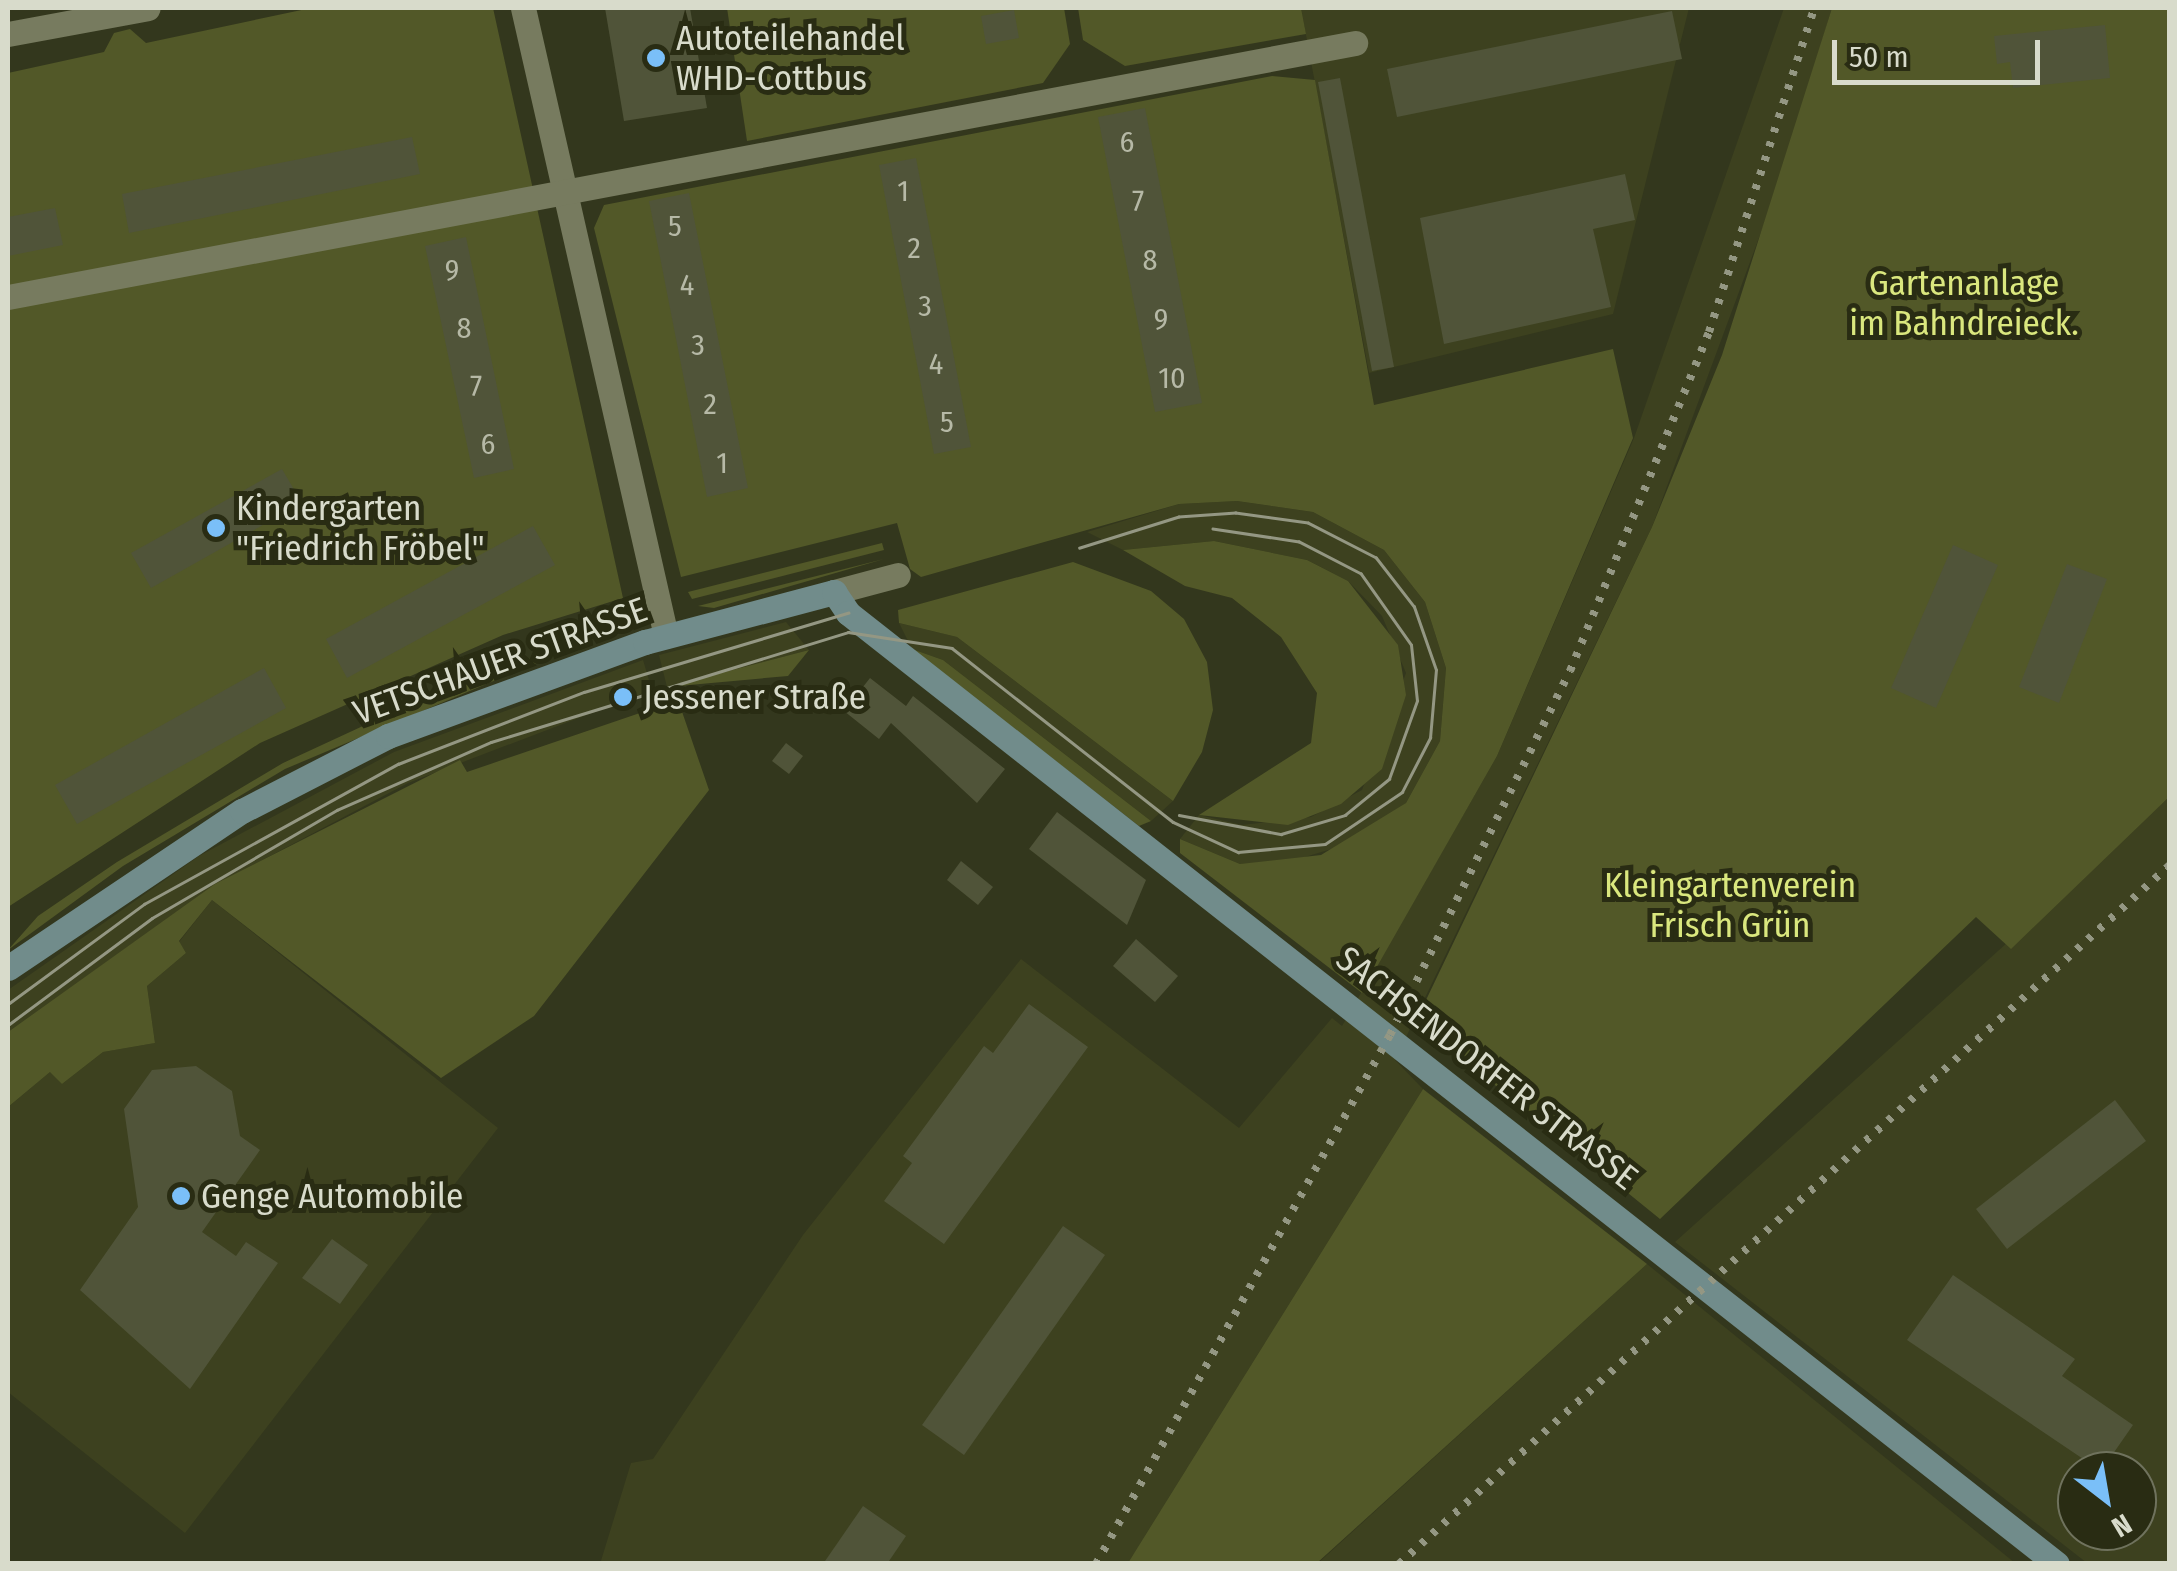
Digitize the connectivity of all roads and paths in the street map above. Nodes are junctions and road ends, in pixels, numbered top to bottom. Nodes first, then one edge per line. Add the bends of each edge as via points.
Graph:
1 (148, 8) edge
2 (523, 8) edge
3 (8, 34) edge
4 (1354, 43) dead end
5 (560, 186) junction
6 (8, 297) edge
7 (898, 575) dead end
8 (834, 592) junction
9 (666, 636) junction
10 (8, 968) edge
11 (2057, 1564) edge

1 - 3 street
2 - 5 street
4 - 5 street
5 - 6 street
5 - 9 street
7 - 8 street, VETSCHAUER STRASSE
8 - 9 street, VETSCHAUER STRASSE
8 - 11 street, SACHSENDORFER STRASSE via 871,632
9 - 10 street, VETSCHAUER STRASSE via 458,706 314,771 127,882

